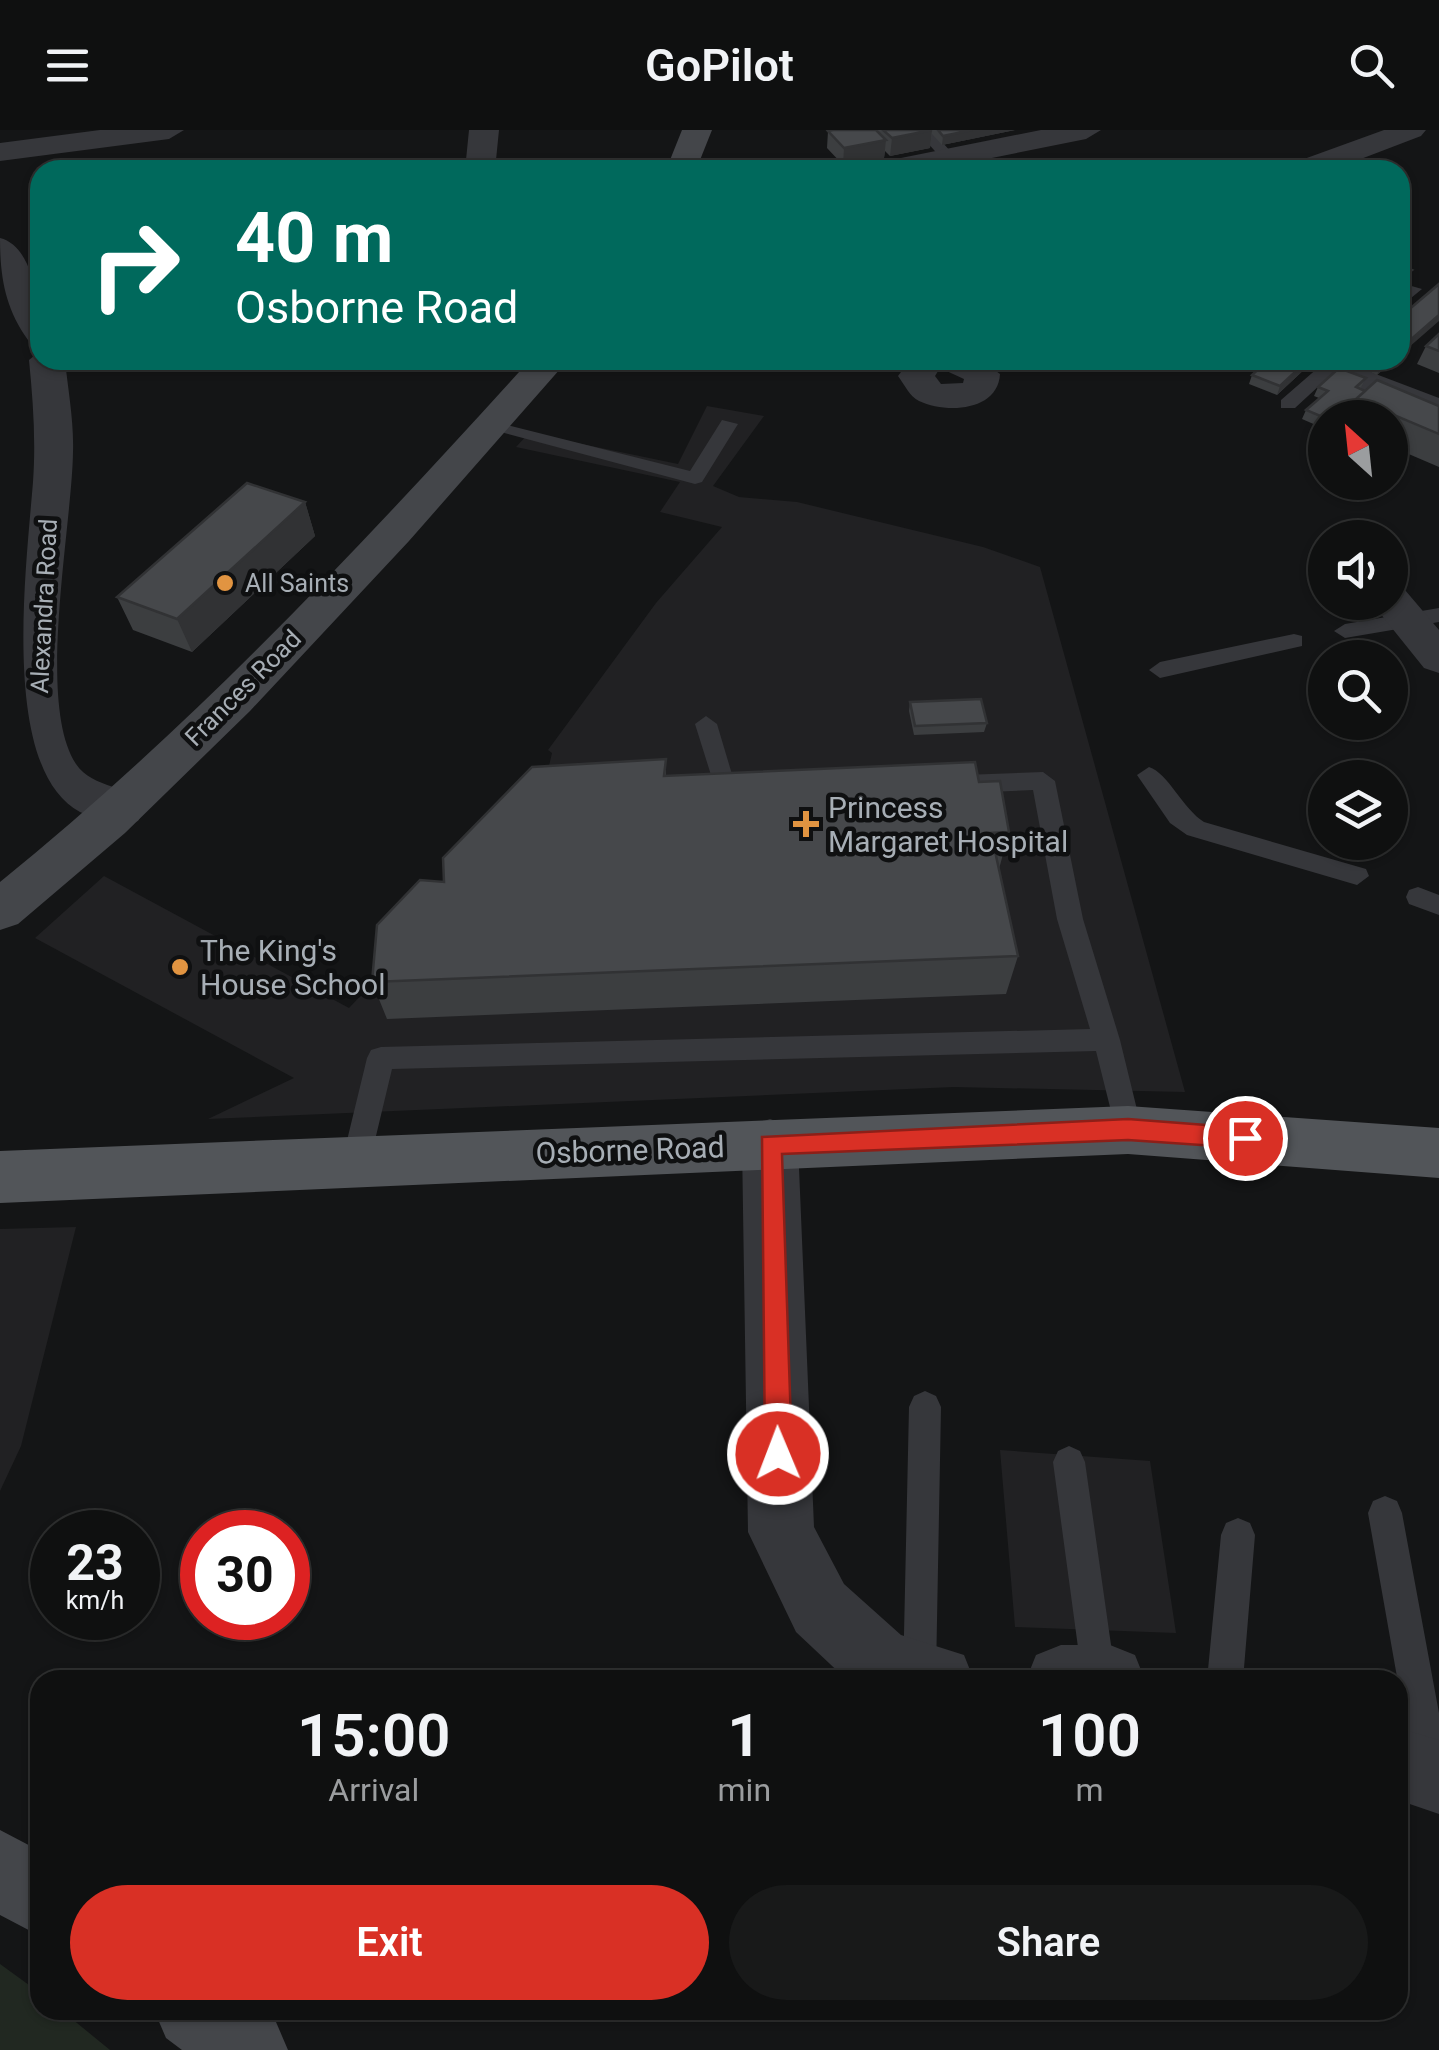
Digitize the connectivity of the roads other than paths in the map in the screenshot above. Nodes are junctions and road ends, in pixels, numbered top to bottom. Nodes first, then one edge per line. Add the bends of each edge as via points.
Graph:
1 (169, 130) edge
2 (484, 130) edge
3 (697, 130) edge
4 (923, 130) edge
5 (1086, 130) edge
6 (1411, 130) edge
7 (3, 144) edge
8 (948, 157) junction
9 (481, 160) edge
10 (686, 160) edge
11 (934, 160) edge
12 (1331, 160) edge
13 (30, 253) edge
14 (4, 265) edge
15 (1414, 289) dead end
16 (1410, 293) edge
17 (30, 314) edge
18 (49, 370) edge
19 (541, 370) edge
20 (1336, 370) edge
21 (1347, 370) edge
22 (1288, 404) dead end
23 (1439, 411) edge
24 (730, 424) dead end
25 (490, 427) junction
26 (1412, 612) edge
27 (1346, 631) dead end
28 (1294, 642) dead end
29 (1439, 658) edge
30 (1160, 670) dead end
31 (19, 671) edge
32 (706, 724) dead end
33 (1149, 775) dead end
34 (946, 785) edge
35 (772, 792) edge
36 (122, 809) junction
37 (1357, 876) dead end
38 (0, 910) edge
39 (1107, 1040) junction
40 (1128, 1130) junction
41 (770, 1144) junction
42 (1439, 1152) edge
43 (356, 1161) junction
44 (0, 1177) edge
45 (926, 1408) dead end
46 (1069, 1462) dead end
47 (1385, 1513) dead end
48 (1238, 1535) dead end
49 (903, 1670) edge
50 (928, 1670) edge
51 (1090, 1670) edge
52 (1225, 1670) edge
53 (1423, 1772) edge
54 (0, 1868) edge
55 (30, 1890) edge
56 (208, 2020) edge
57 (248, 2050) edge

1 - 7 street
2 - 9 street
3 - 10 main road
4 - 8 lane
5 - 8 street
6 - 12 street
8 - 11 street
13 - 14 street
14 - 17 street
15 - 16 lane
18 - 31 street, Alexandra Road via 54,450
19 - 25 main road, Frances Road
20 - 22 lane
21 - 23 street
24 - 25 lane via 695,478
25 - 36 main road, Frances Road via 402,526
26 - 27 lane
26 - 29 street
28 - 30 lane
31 - 36 street, Alexandra Road via 58,776
32 - 35 lane via 724,785 733,793
33 - 37 lane via 1178,817 1196,829
34 - 39 lane via 1043,781 1070,919
36 - 38 main road, Frances Road
39 - 40 lane
39 - 43 lane via 381,1058
40 - 41 main road, Osborne Road
40 - 42 main road, Osborne Road
41 - 43 main road, Osborne Road
41 - 49 street via 780,1532 820,1608 882,1664
43 - 44 main road, Osborne Road
45 - 50 lane
46 - 51 lane
47 - 53 lane
48 - 52 lane
54 - 55 main road
56 - 57 main road

